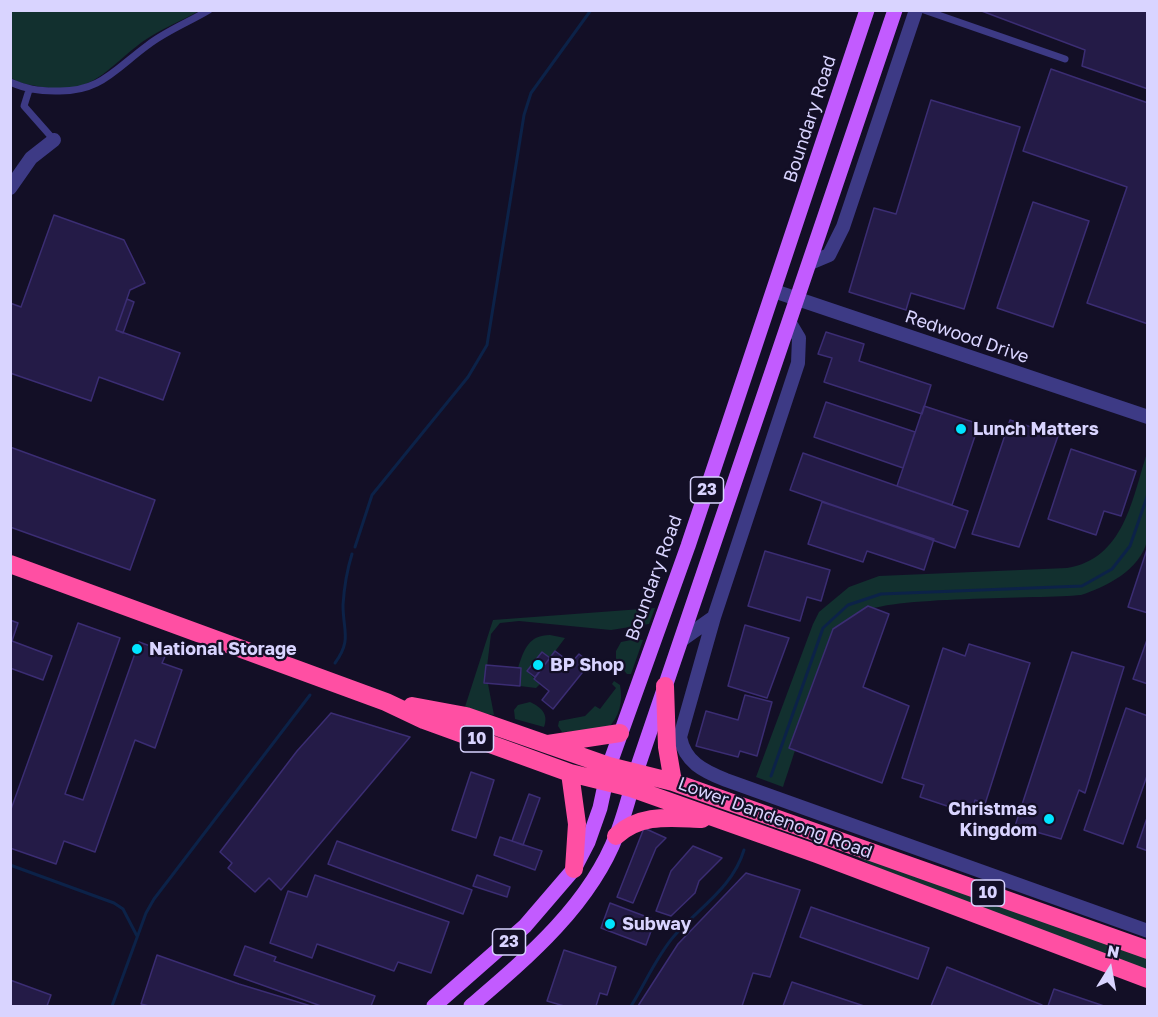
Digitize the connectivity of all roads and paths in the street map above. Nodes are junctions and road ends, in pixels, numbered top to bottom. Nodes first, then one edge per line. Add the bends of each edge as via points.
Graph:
1 (209, 10) edge
2 (867, 10) edge
3 (895, 10) edge
4 (916, 10) edge
5 (924, 10) edge
6 (1065, 59) dead end
7 (10, 82) edge
8 (29, 90) junction
9 (54, 140) joint
10 (10, 188) edge
11 (810, 263) junction
12 (774, 291) junction
13 (798, 298) junction
14 (790, 323) junction
15 (1148, 417) edge
16 (10, 564) edge
17 (714, 617) junction
18 (682, 639) junction
19 (665, 686) junction
20 (386, 702) junction
21 (620, 733) junction
22 (546, 744) junction
23 (570, 773) junction
24 (607, 775) junction
25 (633, 780) junction
26 (673, 782) junction
27 (742, 786) junction
28 (711, 796) junction
29 (722, 819) junction
30 (616, 836) junction
31 (574, 869) junction
32 (1148, 931) edge
33 (1148, 950) edge
34 (1148, 979) edge
35 (476, 1004) edge
36 (434, 1006) edge

1 - 8 lane via 149,43 102,82 87,89
2 - 12 main road, Boundary Road / 23
3 - 11 main road, 23
4 - 11 street via 843,227 829,255
5 - 6 lane
7 - 8 lane
8 - 9 lane via 24,106
9 - 10 street via 31,158
11 - 13 main road, 23
12 - 13 street, Redwood Drive
12 - 21 main road, Boundary Road / 23
13 - 14 main road, 23
13 - 15 street, Redwood Drive
14 - 17 street via 799,338 798,363
14 - 18 main road, 23
16 - 20 highway, Lower Dandenong Road / 10
17 - 18 street
17 - 27 street, Lower Dandenong Road via 680,737 690,761
18 - 19 main road, 23
19 - 25 main road, 23
19 - 26 highway via 666,747
20 - 22 highway, Lower Dandenong Road / 10 via 466,716
20 - 23 highway, Lower Dandenong Road / 10 via 424,720
21 - 22 highway
21 - 24 main road, Boundary Road / 23
22 - 24 highway, Lower Dandenong Road / 10
23 - 24 highway, Lower Dandenong Road / 10
23 - 31 highway via 577,824
24 - 25 highway, Lower Dandenong Road / 10
24 - 31 main road, Boundary Road / 23 via 588,842
25 - 26 highway, Lower Dandenong Road / 10
25 - 29 highway, Lower Dandenong Road / 10
25 - 30 main road, 23
26 - 28 highway, Lower Dandenong Road / 10
27 - 28 street, Lower Dandenong Road
27 - 32 street, Lower Dandenong Road
28 - 33 highway, Lower Dandenong Road / 10
29 - 30 highway via 643,819
29 - 34 highway, Lower Dandenong Road / 10
30 - 35 main road, 23 via 587,888 567,914
31 - 36 main road, Boundary Road / 23 via 525,926

